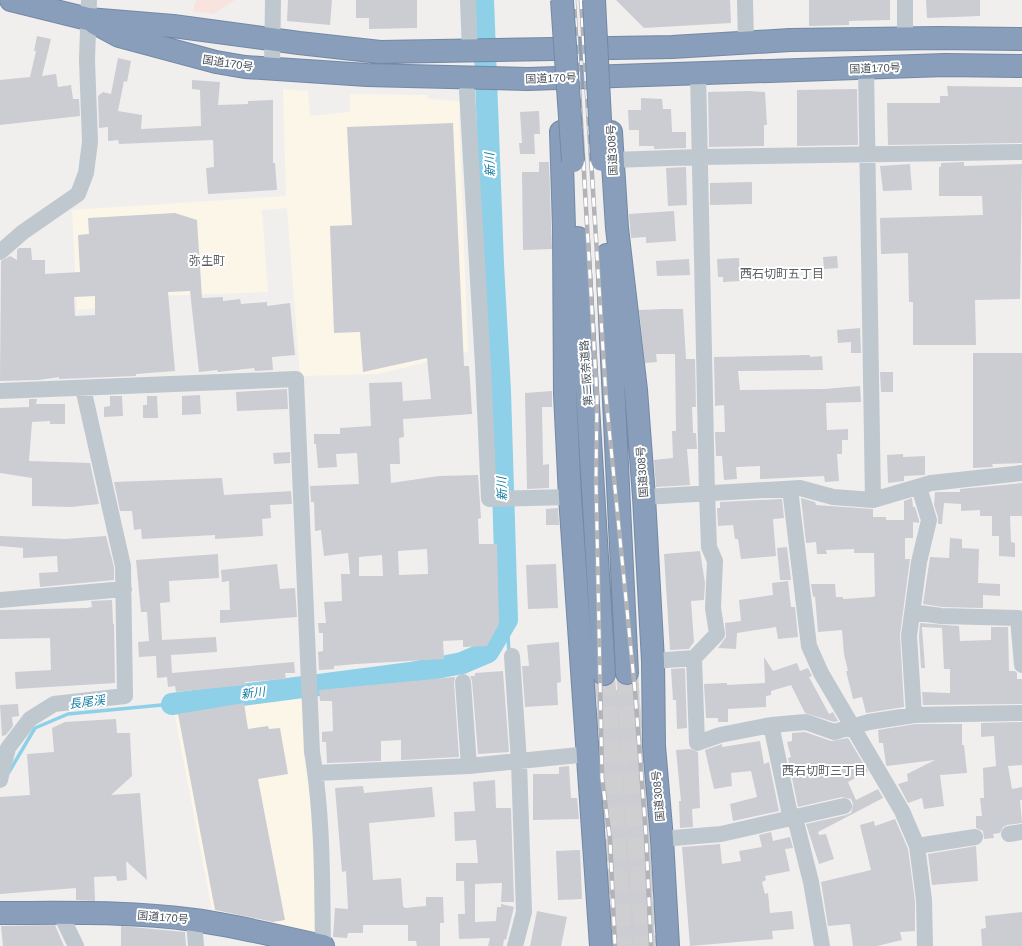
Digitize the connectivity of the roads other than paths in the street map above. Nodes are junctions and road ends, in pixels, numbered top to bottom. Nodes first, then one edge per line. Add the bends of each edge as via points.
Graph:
1 (11, 0) edge
2 (273, 0) edge
3 (468, 0) edge
4 (555, 0) edge
5 (562, 0) edge
6 (566, 0) edge
7 (594, 0) edge
8 (598, 0) edge
9 (745, 0) edge
10 (905, 0) edge
11 (88, 9) edge
12 (905, 38) junction
13 (1022, 39) edge
14 (273, 40) junction
15 (746, 43) junction
16 (602, 48) junction
17 (558, 49) junction
18 (480, 51) junction
19 (1022, 66) edge
20 (866, 68) junction
21 (272, 69) junction
22 (601, 73) junction
23 (698, 73) junction
24 (563, 75) junction
25 (480, 83) junction
26 (1022, 152) edge
27 (866, 154) junction
28 (699, 157) junction
29 (612, 160) junction
30 (564, 228) junction
31 (617, 228) junction
32 (0, 252) edge
33 (83, 388) junction
34 (0, 391) edge
35 (1022, 473) edge
36 (919, 487) junction
37 (790, 489) junction
38 (707, 493) junction
39 (570, 497) junction
40 (644, 497) junction
41 (873, 500) junction
42 (124, 589) junction
43 (0, 600) edge
44 (913, 612) junction
45 (512, 656) dead end
46 (694, 658) junction
47 (653, 661) junction
48 (1022, 665) edge
49 (463, 682) dead end
50 (1022, 713) edge
51 (914, 715) junction
52 (771, 725) junction
53 (852, 728) junction
54 (589, 754) junction
55 (519, 762) junction
56 (468, 766) junction
57 (316, 773) junction
58 (0, 780) edge
59 (844, 806) dead end
60 (793, 818) junction
61 (975, 837) dead end
62 (662, 839) junction
63 (917, 846) junction
64 (0, 913) edge
65 (60, 913) junction
66 (194, 920) junction
67 (76, 946) edge
68 (196, 946) edge
69 (323, 946) edge
70 (515, 946) edge
71 (601, 946) edge
72 (668, 946) edge
73 (822, 946) edge
74 (925, 946) edge

1 - 11 highway, 国道170号
2 - 14 street
3 - 18 street
4 - 17 highway
5 - 24 highway, bridge
6 - 17 highway via 568,27
7 - 22 highway, bridge
8 - 16 highway, 国道308号
9 - 15 street
10 - 12 street
11 - 14 highway, 国道170号 via 173,26
11 - 21 highway, 国道170号 via 119,36 216,62 245,68
11 - 32 street via 90,142 86,173 78,194 23,232
12 - 13 highway, 国道170号
12 - 15 highway, 国道170号
14 - 18 highway, 国道170号 via 380,52
14 - 21 street
15 - 16 highway, 国道170号
16 - 17 highway, 国道170号
16 - 22 highway, 国道308号
17 - 18 highway, 国道170号
17 - 24 highway
19 - 20 highway, 国道170号
20 - 23 highway, 国道170号
20 - 27 street
21 - 25 highway, 国道170号
22 - 23 highway, 国道170号
22 - 24 highway, 国道170号
22 - 29 highway, 国道308号 via 609,97
22 - 31 highway, bridge via 627,673 632,512
23 - 28 street
24 - 25 highway, 国道170号
24 - 30 highway
24 - 30 highway, 第二阪奈道路, bridge via 604,674 583,515
25 - 39 street via 483,358 489,499
26 - 27 street
27 - 28 street
27 - 41 street
28 - 29 street
28 - 38 street
29 - 31 highway, 国道308号
30 - 39 highway via 565,394
31 - 40 highway, 国道308号 via 636,390
33 - 34 street
33 - 42 street via 123,566
33 - 57 street via 296,379 312,738
35 - 36 street via 931,483
36 - 41 street
36 - 44 street via 929,520 919,562
37 - 38 street
37 - 41 street via 800,488 833,497
37 - 53 street via 809,646
38 - 40 street
38 - 46 street via 709,547 715,561 713,608 717,634
39 - 54 highway
40 - 47 highway, 国道308号
42 - 43 street
42 - 58 street via 125,696 54,704 30,719 8,748
44 - 48 street via 941,616 1018,618
44 - 51 street via 909,636
45 - 55 street
46 - 47 street
46 - 52 street via 697,743 720,735
47 - 62 highway, 国道308号 via 654,746
49 - 56 street
50 - 51 street
51 - 53 street via 869,722
52 - 53 street via 806,722 834,732
52 - 60 street via 789,810
53 - 63 street via 902,811
54 - 55 street
54 - 71 highway via 602,878
55 - 56 street
55 - 70 street via 524,912
56 - 57 street
57 - 69 street via 322,854
59 - 60 street
60 - 62 street via 721,834
60 - 73 street via 811,882
61 - 63 street
62 - 72 highway, 国道308号 via 660,873
63 - 74 street via 924,900
64 - 65 highway, 国道170号
65 - 66 highway, 国道170号 via 131,914
65 - 67 street
66 - 68 street
66 - 69 highway, 国道170号

